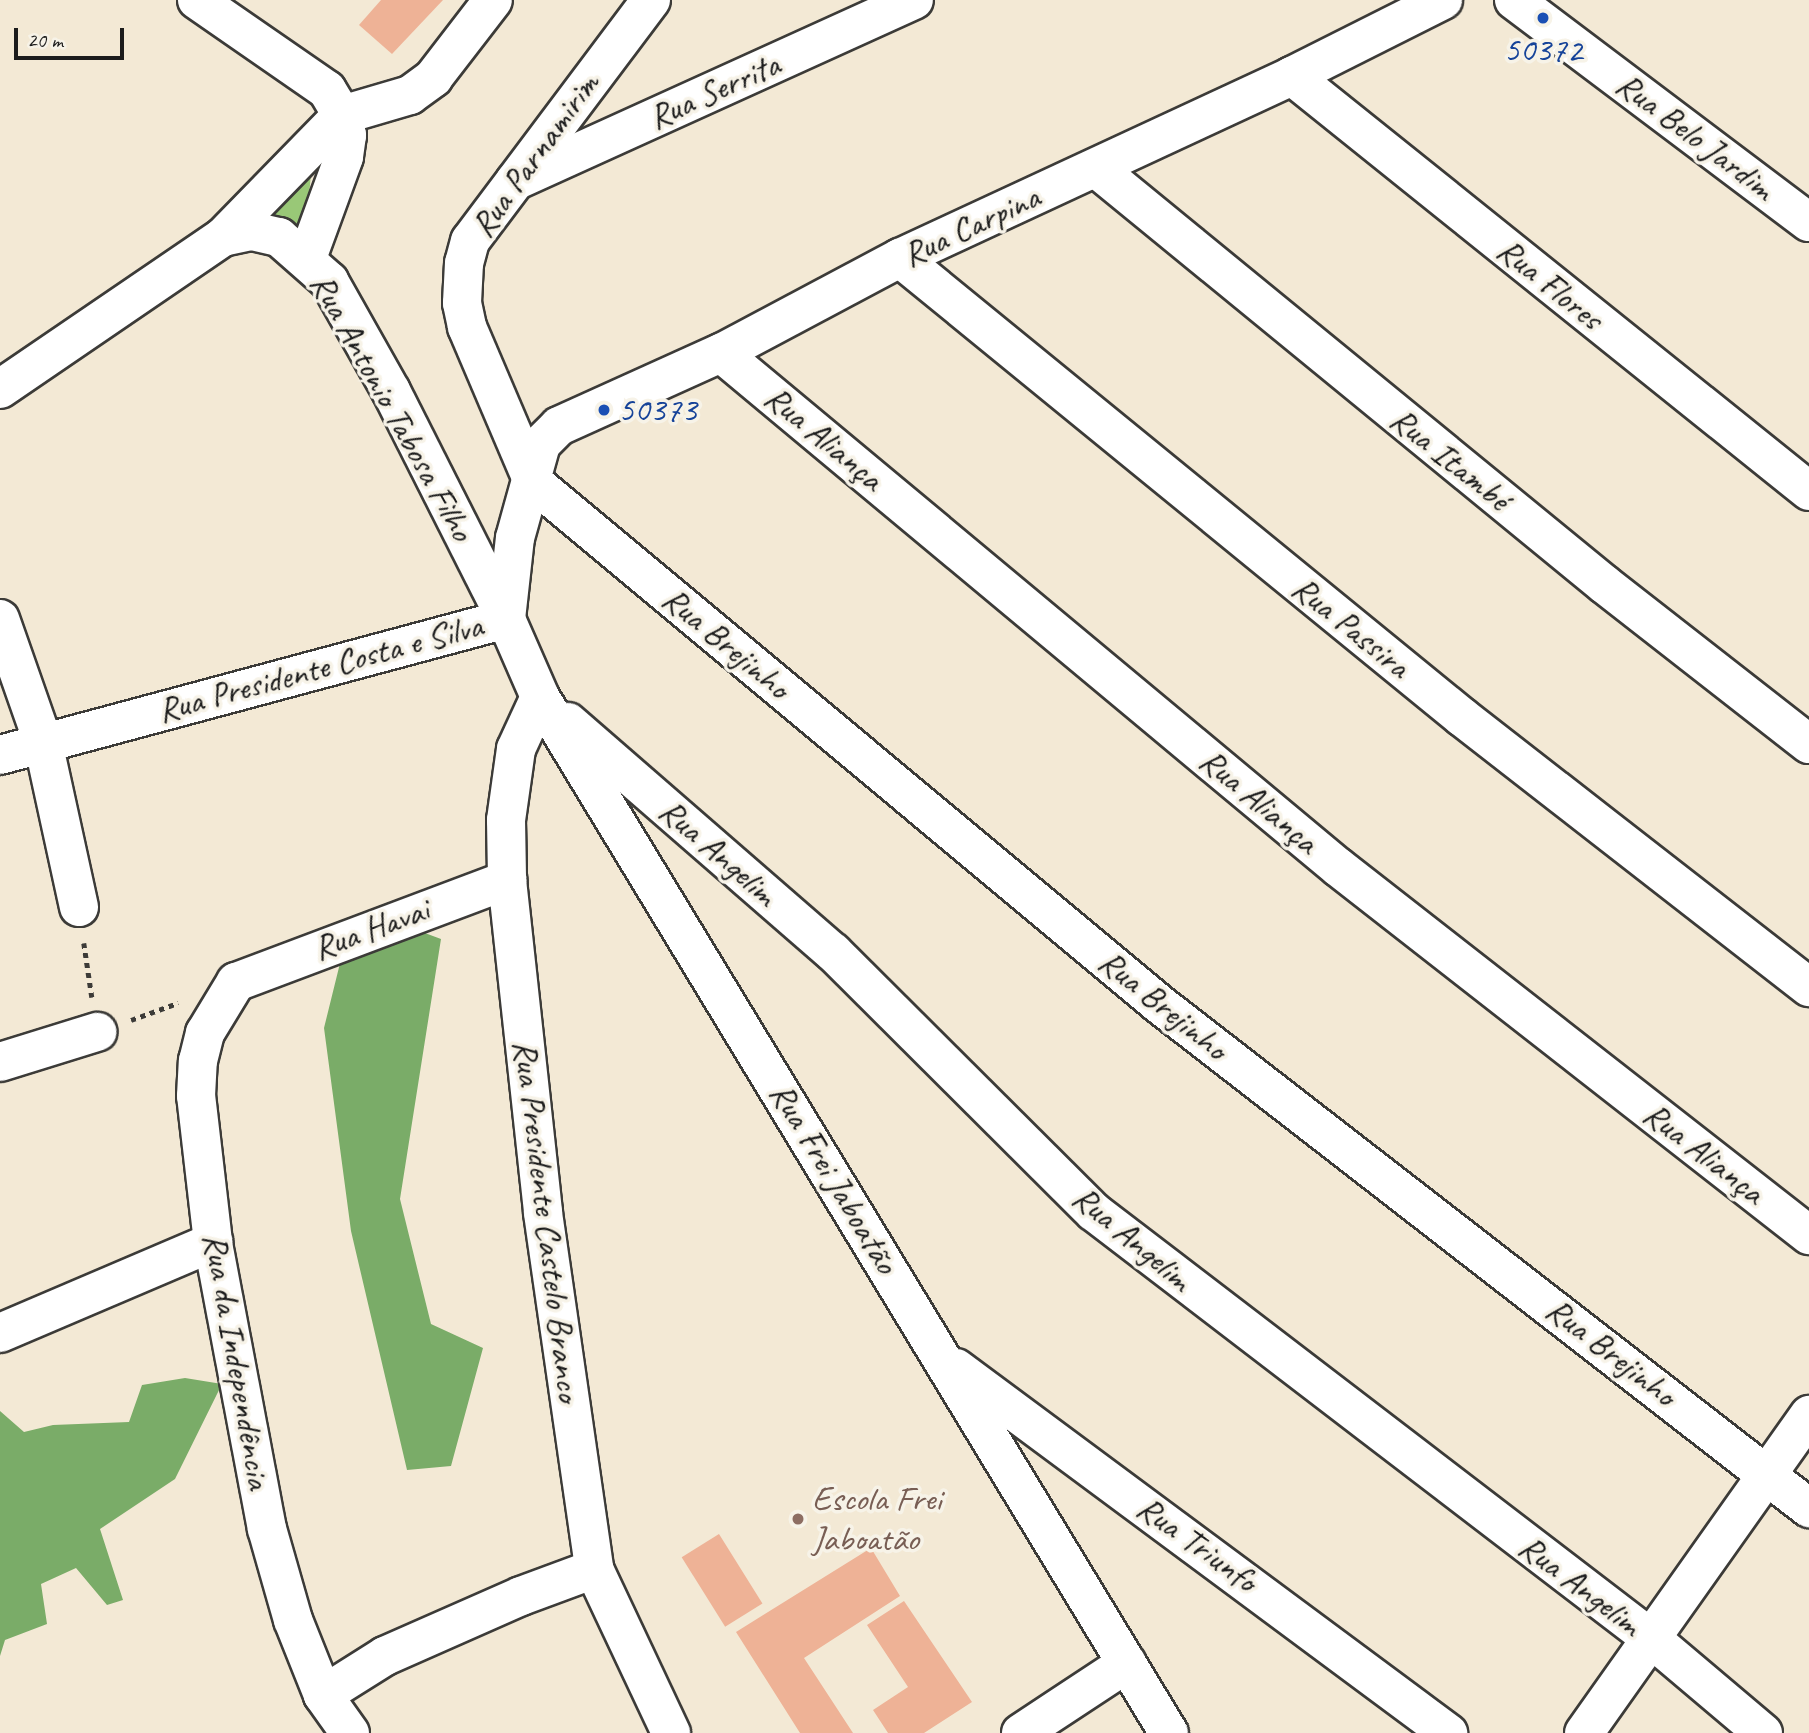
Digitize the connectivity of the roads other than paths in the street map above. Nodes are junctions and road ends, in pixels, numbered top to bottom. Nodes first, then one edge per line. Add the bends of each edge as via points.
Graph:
1 (197, 0) edge
2 (493, 0) edge
3 (651, 0) edge
4 (914, 0) edge
5 (1443, 0) edge
6 (1514, 0) edge
7 (1292, 76) junction
8 (342, 115) junction
9 (1096, 169) junction
10 (513, 182) junction
11 (1809, 222) edge
12 (223, 237) junction
13 (307, 258) junction
14 (900, 258) junction
15 (721, 353) junction
16 (0, 389) edge
17 (533, 482) junction
18 (1809, 491) edge
19 (0, 619) edge
20 (506, 619) junction
21 (540, 698) junction
22 (43, 743) junction
23 (1809, 744) edge
24 (0, 755) edge
25 (507, 880) junction
26 (79, 907) road end
27 (236, 982) joint
28 (1809, 987) edge
29 (97, 1032) road end
30 (0, 1062) edge
31 (1809, 1235) edge
32 (213, 1242) junction
33 (0, 1333) edge
34 (943, 1359) junction
35 (1809, 1415) edge
36 (1767, 1471) junction
37 (1809, 1508) edge
38 (594, 1569) junction
39 (1653, 1640) junction
40 (1127, 1663) junction
41 (323, 1695) junction
42 (350, 1733) edge
43 (671, 1733) edge
44 (1021, 1733) edge
45 (1169, 1733) edge
46 (1448, 1733) edge
47 (1584, 1733) edge
48 (1763, 1733) edge

1 - 8 street via 327,90
2 - 8 street via 433,78 411,95
3 - 10 street, Rua Parnamirim
4 - 10 street, Rua Serrita
5 - 7 street, Rua Carpina
6 - 11 street, Rua Belo Jardim
7 - 9 street, Rua Carpina
7 - 18 street, Rua Flores
8 - 12 street
8 - 13 street via 347,135 344,157
9 - 14 street, Rua Carpina
9 - 23 street, Rua Itambé via 1604,584
10 - 17 street, Rua Parnamirim via 470,241 462,303 476,352
12 - 13 street, Rua Antonio Tabosa Filho via 252,231 279,237
12 - 16 street, Rua Antonio Tabosa Filho
13 - 20 street, Rua Antonio Tabosa Filho via 330,281 391,391
14 - 15 street, Rua Carpina
14 - 28 street, Rua Passira via 1462,717
15 - 17 street, Rua Carpina via 559,426 541,444
15 - 31 street, Rua Aliança via 1338,867
17 - 20 street, Rua Presidente Costa e Silva via 515,538
17 - 36 street, Rua Brejinho via 1159,1004
19 - 22 street
20 - 21 street, Rua Frei Jaboatão
20 - 22 street, Rua Presidente Costa e Silva
21 - 25 street, Rua Presidente Castelo Branco via 516,749 509,789
21 - 34 street, Rua Frei Jaboatão
21 - 39 street, Rua Angelim via 833,952 1094,1212
22 - 24 street, Rua Presidente Costa e Silva
22 - 26 street
25 - 27 street, Rua Havai
25 - 38 street, Rua Presidente Castelo Branco via 543,1213
27 - 32 street, Rua da Independência via 205,1032 198,1061 196,1096
29 - 30 street
32 - 33 street
32 - 41 street, Rua da Independência via 267,1530 293,1620
34 - 40 street, Rua Frei Jaboatão
34 - 46 street, Rua Triunfo
35 - 36 street
36 - 37 street, Rua Brejinho
36 - 39 street
38 - 41 street via 386,1656
38 - 43 street, Rua Presidente Castelo Branco
39 - 47 street
39 - 48 street, Rua Angelim
40 - 44 street
40 - 45 street, Rua Frei Jaboatão
41 - 42 street, Rua da Independência

